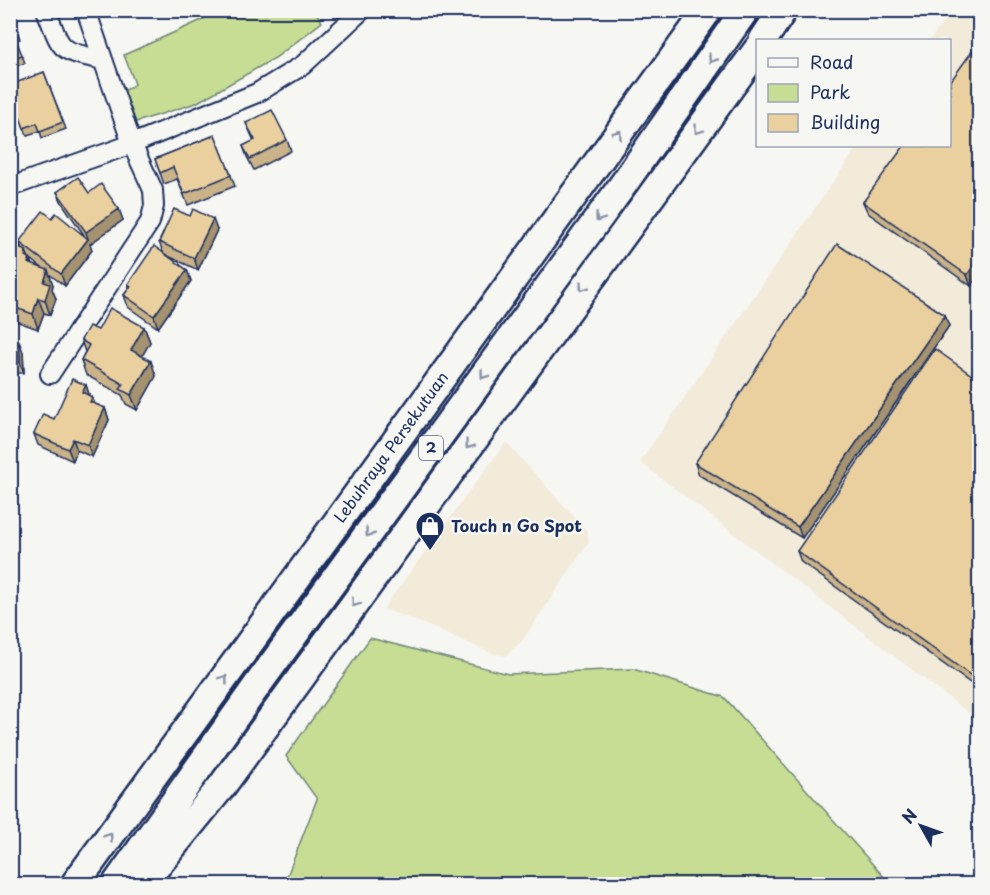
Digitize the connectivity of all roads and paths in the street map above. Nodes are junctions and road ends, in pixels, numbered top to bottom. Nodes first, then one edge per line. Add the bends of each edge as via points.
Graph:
1 (46, 10) edge
2 (86, 10) edge
3 (362, 10) edge
4 (708, 10) edge
5 (745, 10) edge
6 (783, 10) edge
7 (767, 33) edge
8 (756, 48) edge
9 (103, 60) junction
10 (132, 144) junction
11 (10, 187) edge
12 (50, 374) dead end
13 (75, 885) edge
14 (116, 885) edge
15 (142, 885) edge

1 - 9 street via 64,49
2 - 9 street
3 - 10 street via 303,65 280,80
13 -> 4 highway, Lebuhraya Persekutuan / 2
5 -> 14 highway, Lebuhraya Persekutuan / 2 via 627,180
6 - 7 highway
8 -> 15 highway via 228,777
9 - 10 street
10 - 11 street
10 - 12 street via 153,190 150,222

